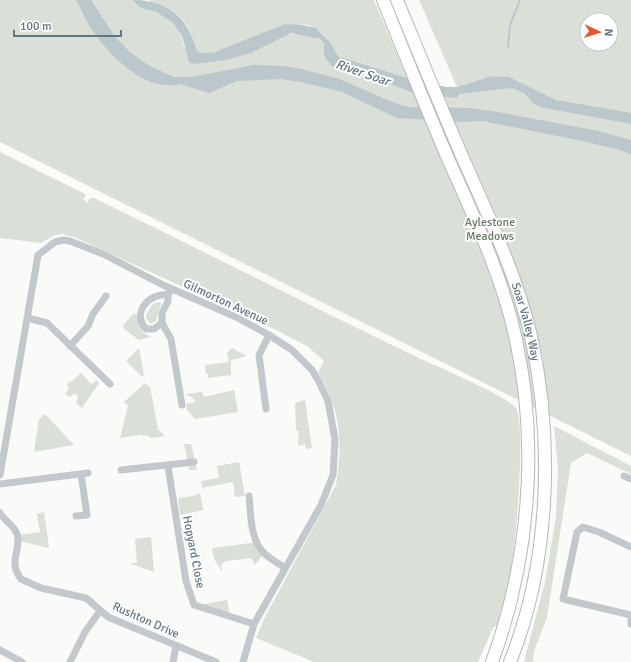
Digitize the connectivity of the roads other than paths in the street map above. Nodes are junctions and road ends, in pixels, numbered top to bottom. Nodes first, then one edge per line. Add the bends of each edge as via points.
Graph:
1 (383, 0) edge
2 (397, 0) edge
3 (170, 292) junction
4 (106, 296) dead end
5 (28, 318) junction
6 (162, 323) junction
7 (269, 335) junction
8 (70, 346) junction
9 (110, 384) dead end
10 (182, 405) dead end
11 (266, 409) dead end
12 (194, 462) dead end
13 (168, 466) junction
14 (121, 470) dead end
15 (88, 473) dead end
16 (81, 474) junction
17 (0, 475) edge
18 (624, 476) dead end
19 (631, 479) edge
20 (0, 484) edge
21 (249, 496) dead end
22 (0, 513) edge
23 (76, 516) dead end
24 (631, 547) edge
25 (285, 568) junction
26 (100, 612) junction
27 (631, 615) edge
28 (631, 620) edge
29 (254, 624) junction
30 (631, 624) edge
31 (176, 646) junction
32 (0, 650) edge
33 (22, 662) edge
34 (70, 662) edge
35 (173, 662) edge
36 (216, 662) edge
37 (243, 662) edge
38 (492, 662) edge
39 (510, 662) edge

1 - 38 highway, Soar Valley Way via 504,294 516,340 524,388 528,428 528,481 523,532 506,616
2 - 39 highway, Soar Valley Way via 516,286 531,336 544,432 540,548 527,611
3 - 5 street, Gilmorton Avenue via 103,254 63,240 51,244 38,255
3 - 6 street via 162,313
3 - 6 street via 153,296 144,304 142,311 142,322 146,328 154,329
3 - 7 street, Gilmorton Avenue via 236,317
4 - 8 street via 88,326
5 - 8 street via 44,322
5 - 17 street, Gilmorton Avenue
6 - 10 street via 171,339
7 - 11 street via 259,355
7 - 25 street, Gilmorton Avenue via 292,350 312,370 328,401 335,439 334,468 327,490
8 - 9 street
12 - 13 street
13 - 14 street
13 - 29 street, Hopyard Close via 186,581 194,605
15 - 16 street
16 - 20 street
16 - 23 street via 87,514
18 - 19 street
21 - 25 street via 257,542 264,553
22 - 26 street, Rushton Drive via 15,530 18,539 14,566 21,579 41,588 86,598 93,602
24 - 27 street via 583,527 577,532 564,599
25 - 29 street, Gilmorton Avenue
26 - 31 street, Rushton Drive
26 - 34 street via 82,637
28 - 30 street
29 - 37 street, Gilmorton Avenue
31 - 35 street
31 - 36 street, Rushton Drive
32 - 33 street

